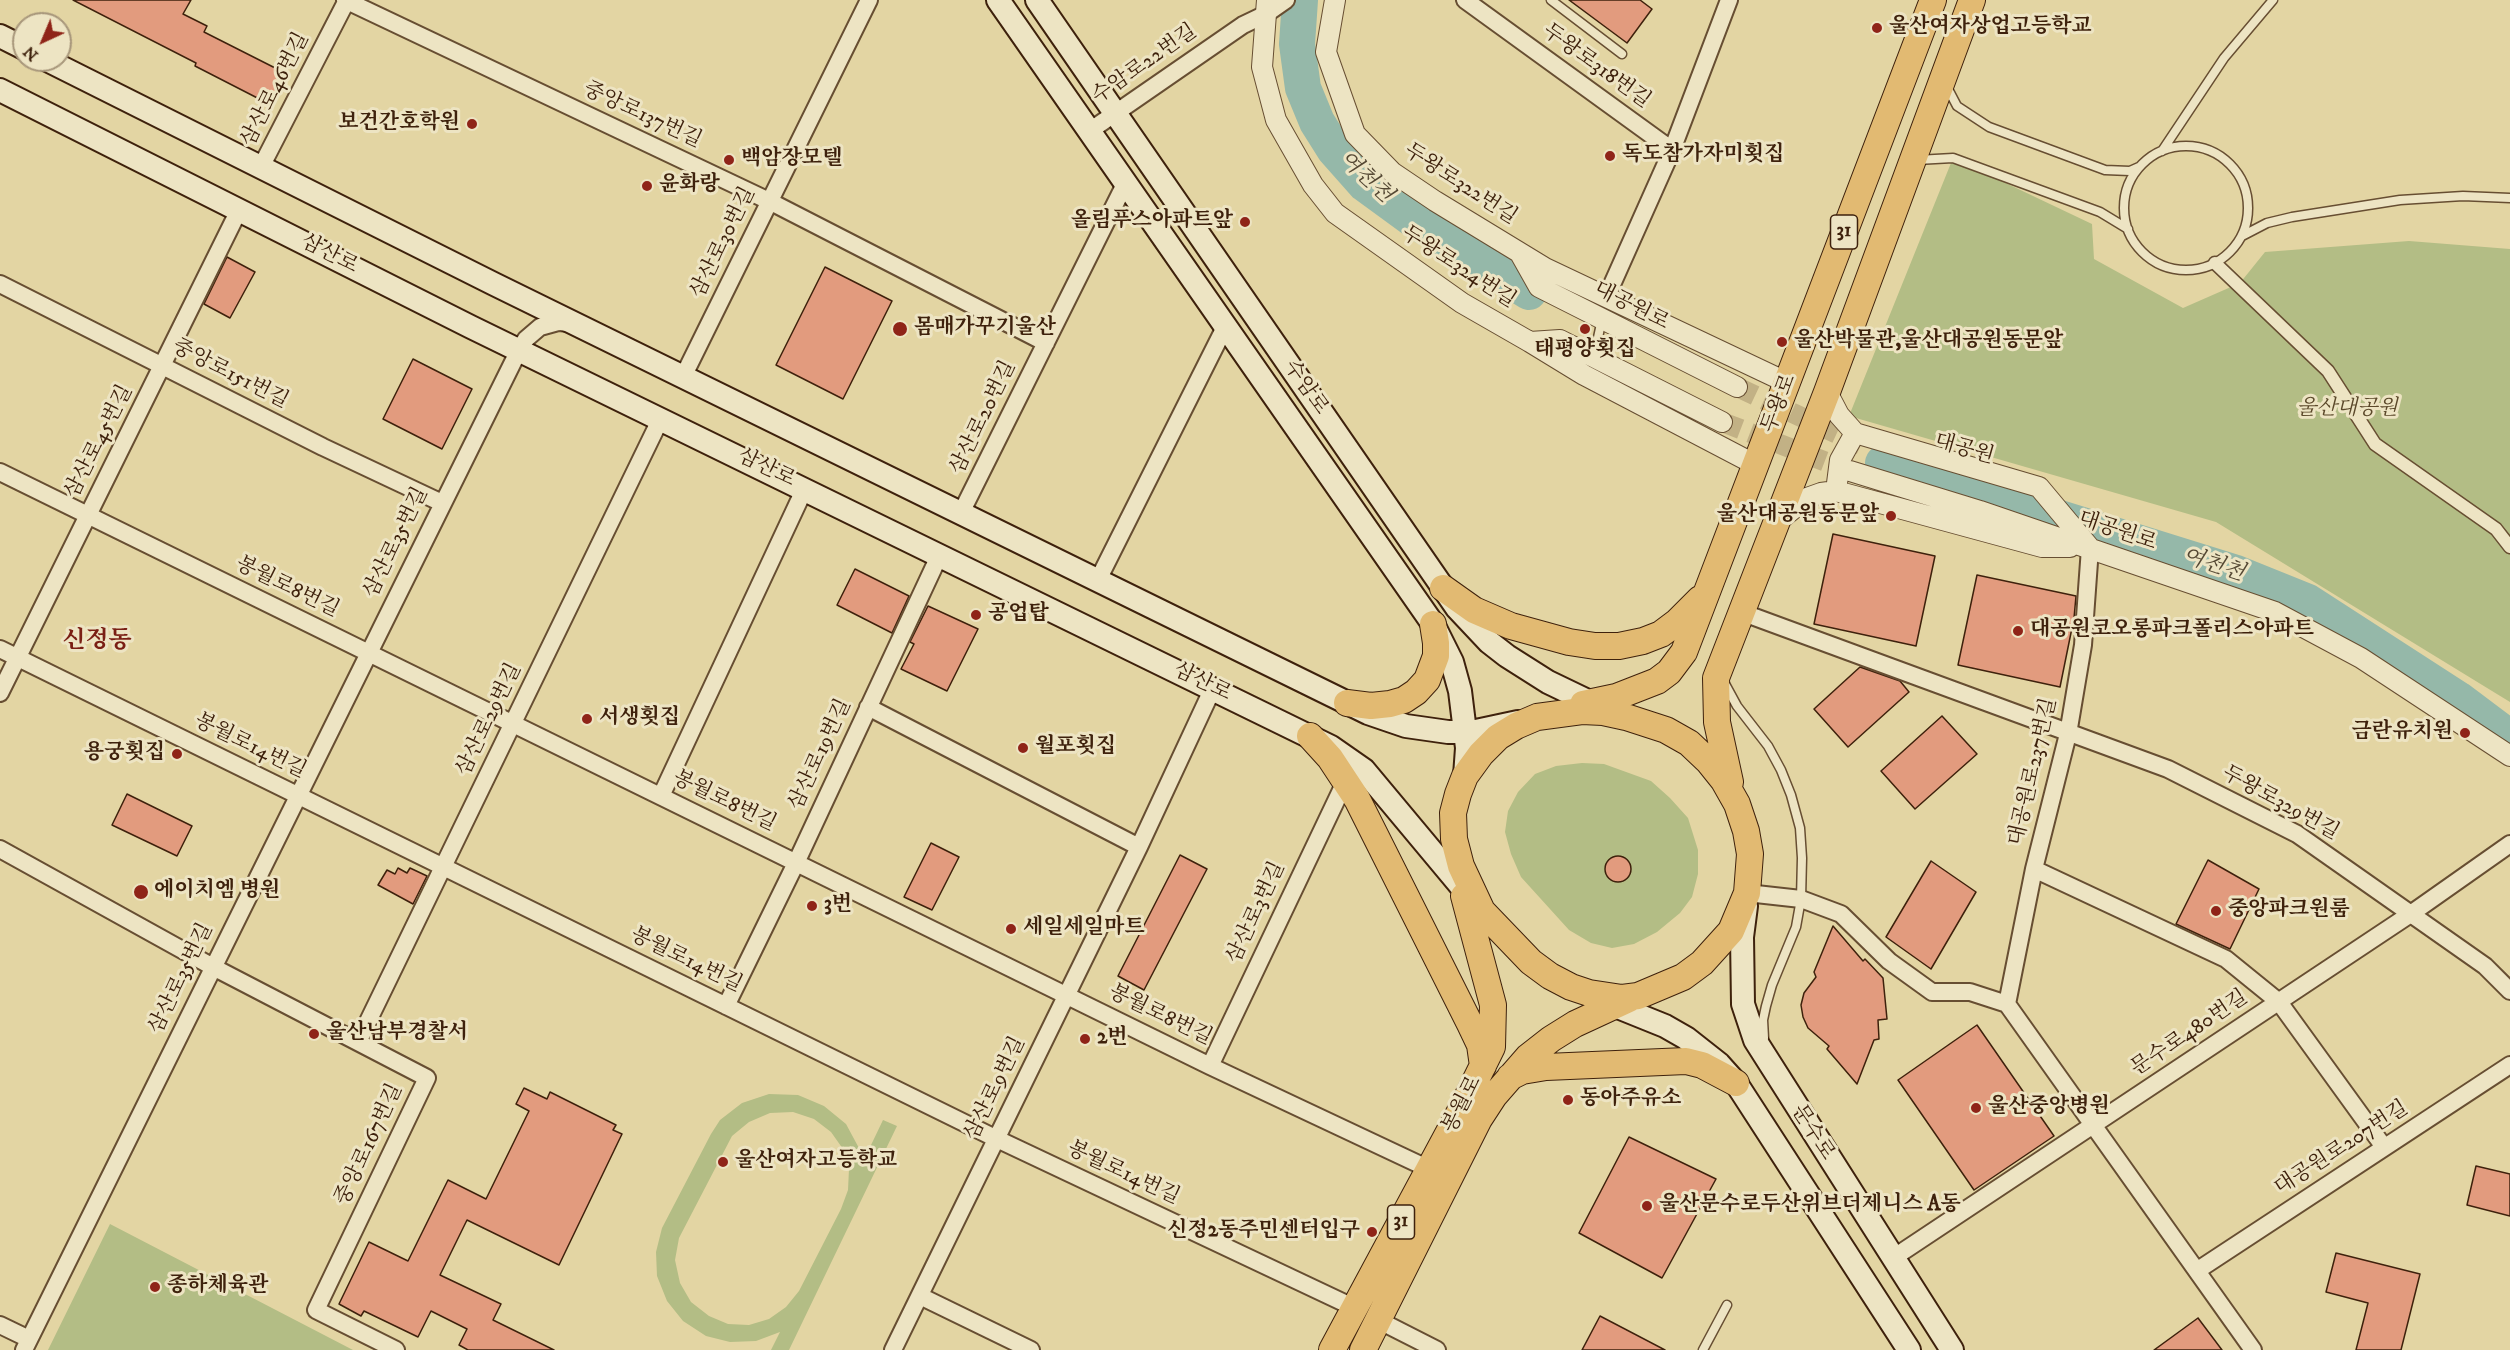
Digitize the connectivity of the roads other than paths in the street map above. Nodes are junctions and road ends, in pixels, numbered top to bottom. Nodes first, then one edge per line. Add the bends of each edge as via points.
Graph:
1 (346, 0) edge
2 (869, 0) edge
3 (998, 0) edge
4 (1037, 0) edge
5 (1286, 0) edge
6 (1335, 0) edge
7 (1465, 0) edge
8 (1551, 0) edge
9 (1729, 0) edge
10 (1933, 0) edge
11 (1972, 0) edge
12 (2273, 0) edge
13 (1266, 7) edge
14 (1622, 54) dead end
15 (71, 72) edge
16 (1943, 79) junction
17 (0, 90) edge
18 (1114, 114) junction
19 (1091, 130) junction
20 (1672, 150) junction
21 (2162, 151) junction
22 (1911, 161) junction
23 (261, 167) junction
24 (2139, 167) junction
25 (1126, 182) junction
26 (2510, 198) edge
27 (770, 201) junction
28 (239, 210) junction
29 (2128, 229) junction
30 (2242, 236) junction
31 (1519, 253) junction
32 (2215, 263) junction
33 (0, 284) edge
34 (1606, 298) junction
35 (1602, 319) junction
36 (576, 324) junction
37 (1226, 325) junction
38 (1530, 342) junction
39 (1046, 344) junction
40 (519, 350) junction
41 (1594, 357) junction
42 (163, 367) junction
43 (683, 377) junction
44 (1788, 382) junction
45 (1737, 387) tunnel mouth
46 (1827, 392) junction
47 (661, 418) junction
48 (1722, 422) tunnel mouth
49 (1858, 439) junction
50 (1756, 465) junction
51 (1850, 471) tunnel mouth
52 (0, 472) edge
53 (805, 488) junction
54 (1836, 491) junction
55 (442, 503) junction
56 (961, 513) junction
57 (89, 515) junction
58 (1777, 522) junction
59 (2510, 547) edge
60 (2091, 548) junction
61 (940, 554) junction
62 (1098, 580) junction
63 (1709, 587) junction
64 (1443, 588) junction
65 (1741, 612) junction
66 (1433, 624) junction
67 (0, 649) edge
68 (368, 652) junction
69 (18, 658) junction
70 (1721, 663) junction
71 (1213, 688) junction
72 (0, 693) edge
73 (1347, 703) junction
74 (1590, 703) junction
75 (868, 707) junction
76 (1537, 717) junction
77 (1626, 717) junction
78 (513, 724) junction
79 (1466, 732) junction
80 (2068, 734) junction
81 (1310, 736) junction
82 (2510, 756) edge
83 (1465, 776) junction
84 (1346, 780) junction
85 (297, 795) junction
86 (661, 796) junction
87 (1737, 804) junction
88 (1454, 839) junction
89 (2510, 844) edge
90 (1139, 847) junction
91 (0, 849) edge
92 (796, 863) junction
93 (443, 867) junction
94 (2034, 869) junction
95 (1462, 888) junction
96 (1747, 893) junction
97 (1801, 898) junction
98 (1482, 911) junction
99 (2412, 913) junction
100 (213, 967) junction
101 (1571, 987) junction
102 (2510, 991) edge
103 (1067, 996) junction
104 (1638, 996) junction
105 (2279, 1002) junction
106 (2007, 1004) junction
107 (726, 1006) junction
108 (1614, 1006) junction
109 (358, 1042) junction
110 (1769, 1065) junction
111 (2510, 1065) edge
112 (1210, 1066) junction
113 (1483, 1066) junction
114 (1510, 1077) junction
115 (1736, 1083) junction
116 (2094, 1125) junction
117 (997, 1140) junction
118 (1456, 1142) junction
119 (2384, 1147) junction
120 (1429, 1169) junction
121 (1893, 1258) junction
122 (2198, 1270) junction
123 (920, 1296) junction
124 (1726, 1305) dead end
125 (1355, 1308) junction
126 (1378, 1320) junction
127 (0, 1324) edge
128 (26, 1344) edge
129 (396, 1350) edge
130 (893, 1350) edge
131 (1031, 1350) edge
132 (1332, 1350) edge
133 (1362, 1350) edge
134 (1437, 1350) edge
135 (1703, 1350) edge
136 (1909, 1350) edge
137 (1952, 1350) edge
138 (2253, 1350) edge

1 - 23 street, 삼산로46번길
1 - 27 street, 중앙로137번길
2 - 27 street, 삼산로30번길
3 - 19 main road, 수암로
4 - 18 main road, 수암로
5 - 13 street, 수암로22번길
6 - 31 street, 두왕로322번길 via 1326,52 1355,134 1392,172
7 - 20 street, 두왕로318번길
8 - 14 lane
9 - 20 street
10 - 44 main road, 두왕로 / 31
11 - 16 main road, 봉월로
12 - 21 lane via 2224,58
13 - 18 street, 수암로22번길
13 - 38 street, 두왕로324번길 via 1262,67 1276,120 1313,185 1335,213 1462,303
15 - 23 main road
16 - 22 main road, 봉월로
16 - 24 lane via 1957,106 1989,127 2105,170 2130,171
17 - 28 main road, 삼산로
18 - 19 street, 수암로22번길
18 - 64 main road, 수암로
19 - 25 main road, 수암로
20 - 34 street
21 - 24 lane
21 - 30 lane via 2184,146 2202,148 2232,167 2248,198 2248,218
22 - 29 lane via 1953,158 2100,212
22 - 46 main road, 봉월로
23 - 36 main road
24 - 29 lane via 2126,196
25 - 37 main road, 수암로
25 - 39 street, 삼산로20번길
26 - 30 lane via 2400,200 2292,217 2266,223
27 - 39 street, 중앙로137번길
27 - 43 street, 삼산로30번길
28 - 40 main road, 삼산로
28 - 42 street, 삼산로45번길
29 - 32 lane via 2143,253 2163,266 2184,270
30 - 32 lane
31 - 34 street, 두왕로322번길
31 - 35 street, 대공원로 via 1539,287
32 - 59 street via 2328,371 2375,444 2496,529
33 - 42 street, 중앙로151번길
34 - 44 street, 두왕로322번길
35 - 41 lane
35 - 45 street, 대공원로
36 - 40 street, 삼산로35번길 via 558,322 540,327
36 - 43 main road
37 - 62 street
37 - 66 main road, 수암로
38 - 41 street via 1560,340
38 - 50 street, 두왕로324번길 via 1584,375
39 - 56 street, 삼산로20번길
40 - 47 main road, 삼산로
40 - 55 street, 삼산로35번길
41 - 48 street
42 - 55 street, 중앙로151번길
42 - 57 street, 삼산로45번길
43 - 56 main road
44 - 50 main road, 두왕로 / 31
46 - 49 street
46 - 58 main road, 봉월로
47 - 53 main road, 삼산로
47 - 78 street, 삼산로29번길
49 - 54 street via 1840,460
49 - 60 street via 2039,487
50 - 63 main road, 두왕로
51 - 60 street, 대공원로
52 - 57 street, 봉월로8번길
53 - 61 main road, 삼산로
53 - 86 street
54 - 58 street via 1807,498
54 - 60 street via 2042,547
55 - 68 street, 삼산로35번길
56 - 62 main road
57 - 68 street, 봉월로8번길
57 - 69 street, 삼산로45번길
58 - 65 main road, 봉월로
60 - 80 street, 대공원로237번길 via 2083,645
60 - 82 street, 대공원로 via 2275,612 2361,658
61 - 71 main road, 삼산로
61 - 75 street, 삼산로19번길
62 - 73 main road
63 - 64 main road via 1693,608 1661,634 1619,646 1569,642 1511,626 1474,610
63 - 74 main road, 두왕로 via 1684,651 1669,672 1640,689
64 - 74 main road, 수암로 via 1472,625 1507,656
65 - 70 main road, 봉월로
65 - 80 street, 두왕로329번길
66 - 73 main road via 1436,656 1427,680 1416,692 1390,704
66 - 79 main road, 수암로 via 1452,662
67 - 69 street, 봉월로14번길
68 - 78 street, 봉월로8번길
68 - 85 street, 삼산로35번길
69 - 72 street, 삼산로45번길
69 - 85 street, 봉월로14번길
70 - 87 main road, 봉월로 via 1715,687 1717,722
70 - 97 lane via 1728,690 1768,746 1791,795 1800,828
71 - 81 main road, 삼산로
71 - 90 street, 삼산로9번길
73 - 79 main road via 1406,726
74 - 76 main road, 두왕로
74 - 77 main road, 수암로
75 - 90 street
75 - 92 street, 삼산로19번길
76 - 77 main road via 1582,711
76 - 79 main road
76 - 83 main road via 1498,737
77 - 87 main road via 1666,730 1689,743 1708,761
78 - 86 street, 봉월로8번길
78 - 93 street, 삼산로29번길
79 - 83 main road, 수암로
80 - 94 street, 대공원로237번길
80 - 99 street, 두왕로329번길 via 2168,769 2297,834
81 - 84 main road
81 - 95 main road, 삼산로 via 1365,770
83 - 88 main road via 1454,813
84 - 112 street, 삼산로3번길
84 - 113 main road via 1470,1024 1480,1045
85 - 93 street, 봉월로14번길
85 - 100 street, 삼산로35번길
86 - 92 street, 봉월로8번길
87 - 96 main road, 봉월로 via 1750,854
88 - 95 main road, 봉월로
88 - 98 main road via 1461,866
89 - 99 street, 문수로480번길
90 - 103 street, 삼산로9번길
91 - 100 street, 중앙로167번길
92 - 103 street, 봉월로8번길
92 - 107 street, 삼산로19번길
93 - 107 street, 봉월로14번길
93 - 109 street, 삼산로29번길
94 - 105 street via 2226,959
94 - 106 street, 대공원로237번길
95 - 98 main road, 삼산로
95 - 113 main road, 봉월로 via 1493,1005 1492,1047
96 - 97 street
96 - 104 main road, 봉월로 via 1731,931 1702,963
96 - 110 main road, 문수로 via 1742,937 1743,1004 1755,1040
97 - 106 street via 1841,914 1889,961 1932,992 1970,992
97 - 110 lane via 1796,927 1772,985 1763,1020
98 - 101 main road via 1531,962
99 - 102 street, 두왕로329번길 via 2486,966
99 - 105 street, 문수로480번길
100 - 109 street, 중앙로167번길
100 - 128 street, 삼산로35번길
101 - 104 main road via 1607,997
101 - 108 main road, 문수로
103 - 112 street, 봉월로8번길
103 - 117 street, 삼산로9번길
104 - 108 main road, 봉월로
105 - 116 street, 문수로480번길
105 - 119 street
106 - 116 street
107 - 117 street, 봉월로14번길
108 - 114 main road, 봉월로 via 1551,1039
108 - 115 main road, 문수로 via 1686,1038
109 - 129 street, 중앙로167번길 via 427,1078 316,1310
110 - 121 main road, 문수로
111 - 119 street, 대공원로207번길
112 - 120 street, 봉월로8번길
113 - 118 main road, 봉월로
114 - 115 main road via 1546,1067 1686,1061
114 - 118 main road, 봉월로
115 - 136 main road, 문수로
116 - 121 street, 문수로480번길
116 - 122 street
117 - 123 street, 삼산로9번길
117 - 125 street, 봉월로14번길
118 - 120 main road, 봉월로 / 31
118 - 126 main road
119 - 122 street, 대공원로207번길
120 - 125 main road, 봉월로 / 31
121 - 137 main road, 문수로
122 - 138 street
123 - 130 street, 삼산로9번길
123 - 131 street
124 - 135 lane
125 - 132 main road, 봉월로 / 31
126 - 133 main road
126 - 134 street
127 - 128 street, 삼산로35번길

